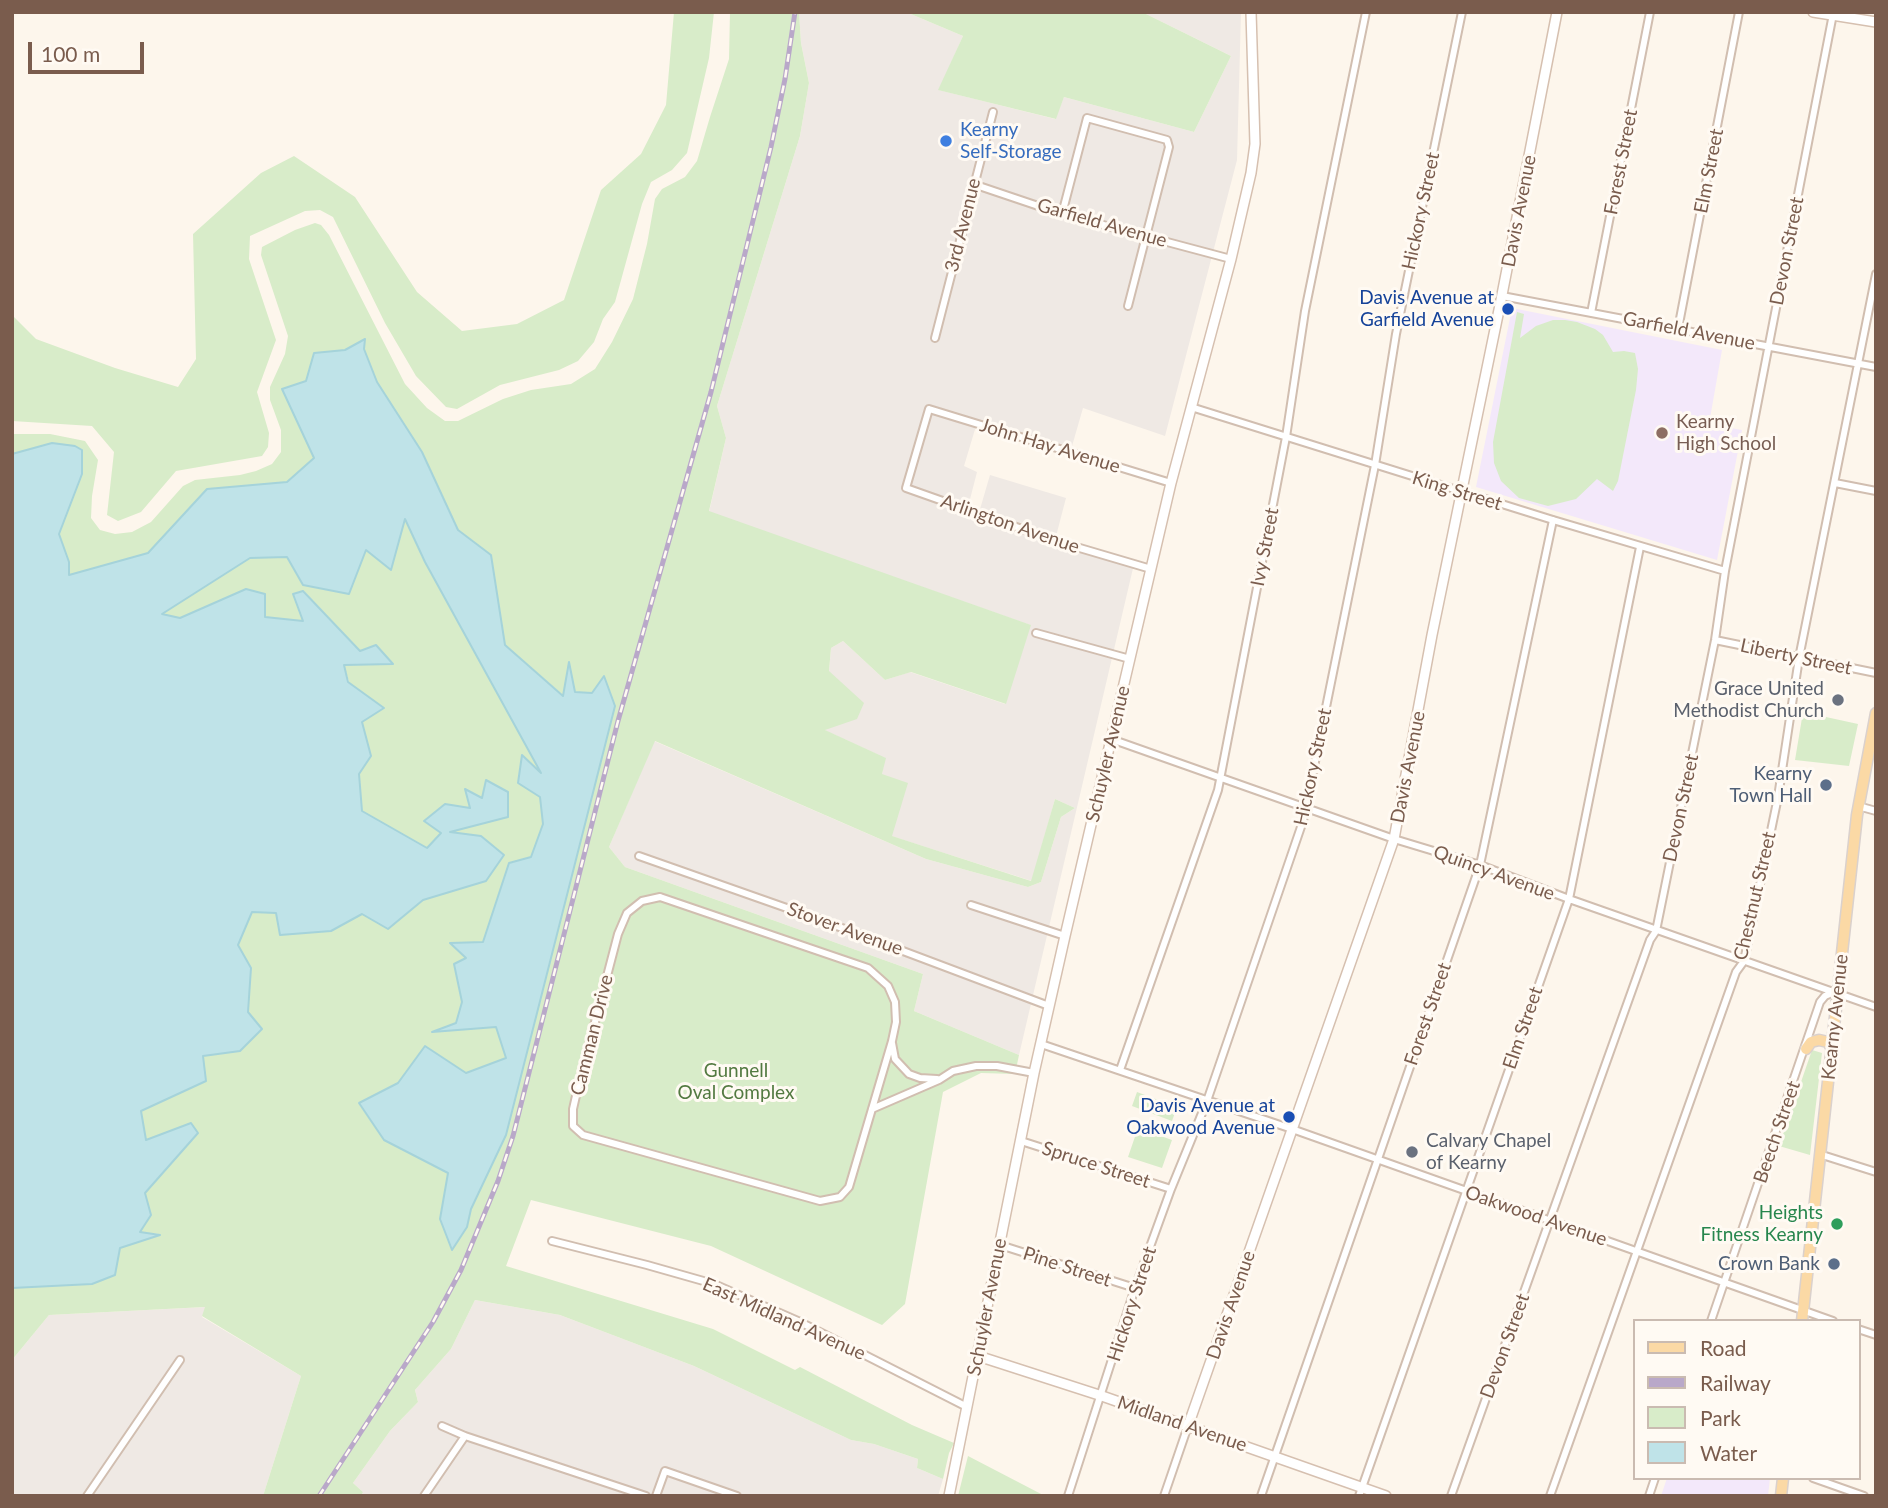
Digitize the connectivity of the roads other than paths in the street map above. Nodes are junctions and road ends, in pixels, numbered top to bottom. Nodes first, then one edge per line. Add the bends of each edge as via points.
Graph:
1 (1251, 12) edge
2 (1366, 12) edge
3 (1462, 12) edge
4 (1557, 12) edge
5 (1650, 12) edge
6 (1739, 12) edge
7 (1813, 12) edge
8 (1833, 14) edge
9 (1876, 22) edge
10 (993, 112) dead end
11 (973, 184) junction
12 (1062, 214) junction
13 (1145, 235) junction
14 (1231, 259) junction
15 (1876, 274) edge
16 (1502, 296) junction
17 (1128, 306) dead end
18 (1591, 313) junction
19 (1678, 329) junction
20 (935, 338) dead end
21 (1769, 347) junction
22 (1858, 363) junction
23 (1876, 367) edge
24 (1191, 407) junction
25 (929, 409) joint
26 (1286, 437) junction
27 (1375, 466) junction
28 (1171, 483) junction
29 (1835, 483) junction
30 (1876, 491) edge
31 (1463, 492) junction
32 (1553, 520) junction
33 (1640, 547) junction
34 (1151, 569) junction
35 (1725, 571) junction
36 (1036, 633) dead end
37 (1715, 640) junction
38 (1799, 658) junction
39 (1130, 659) junction
40 (1876, 673) edge
41 (1876, 713) edge
42 (1111, 739) junction
43 (1219, 777) junction
44 (1858, 806) junction
45 (1306, 807) junction
46 (1876, 811) edge
47 (1394, 839) junction
48 (639, 856) dead end
49 (1480, 865) junction
50 (1569, 899) junction
51 (971, 905) dead end
52 (1656, 931) junction
53 (1065, 936) junction
54 (1744, 961) junction
55 (1837, 995) junction
56 (1049, 1006) junction
57 (1876, 1007) edge
58 (892, 1041) junction
59 (1041, 1044) junction
60 (1805, 1049) junction
61 (1832, 1050) junction
62 (1120, 1070) junction
63 (1034, 1073) junction
64 (939, 1080) junction
65 (1207, 1101) junction
66 (872, 1109) junction
67 (1292, 1129) junction
68 (1021, 1141) junction
69 (1819, 1154) junction
70 (1378, 1161) junction
71 (1876, 1172) edge
72 (1171, 1189) junction
73 (1465, 1192) junction
74 (1550, 1220) junction
75 (552, 1241) dead end
76 (1000, 1245) junction
77 (1637, 1251) junction
78 (1724, 1283) junction
79 (1135, 1288) junction
80 (1802, 1316) edge
81 (1712, 1319) edge
82 (1821, 1319) edge
83 (978, 1356) junction
84 (180, 1360) dead end
85 (1101, 1396) junction
86 (967, 1407) junction
87 (442, 1426) dead end
88 (1188, 1426) junction
89 (464, 1436) junction
90 (1275, 1457) junction
91 (1819, 1480) edge
92 (1360, 1492) edge
93 (87, 1496) edge
94 (424, 1496) edge
95 (646, 1496) edge
96 (656, 1496) edge
97 (737, 1496) edge
98 (948, 1496) edge
99 (1068, 1496) edge
100 (1164, 1496) edge
101 (1261, 1496) edge
102 (1386, 1496) edge
103 (1451, 1496) edge
104 (1550, 1496) edge
105 (1864, 1496) edge

1 - 14 street, Schuyler Avenue via 1254,159
2 - 26 street, Ivy Street via 1305,311
3 - 27 street, Hickory Street via 1396,334
4 - 16 street, Davis Avenue
5 - 18 street, Forest Street
6 - 19 street, Elm Street
7 - 8 street
8 - 9 street
8 - 21 street, Devon Street
10 - 11 street, 3rd Avenue
11 - 12 street, Garfield Avenue
11 - 20 street, 3rd Avenue
12 - 13 street, Garfield Avenue
12 - 13 street via 1087,118 1167,140 1169,147
13 - 14 street, Garfield Avenue
13 - 17 street
14 - 24 street, Schuyler Avenue
15 - 22 street, Chestnut Street
16 - 18 street, Garfield Avenue
16 - 31 street, Davis Avenue
18 - 19 street, Garfield Avenue
19 - 21 street, Garfield Avenue
21 - 22 street, Garfield Avenue
21 - 35 street, Devon Street
22 - 23 street, Garfield Avenue
22 - 29 street, Chestnut Street
24 - 26 street, King Street
24 - 28 street, Schuyler Avenue
25 - 28 street, John Hay Avenue
25 - 34 street, Arlington Avenue via 906,488
26 - 27 street, King Street
26 - 43 street, Ivy Street
27 - 31 street, King Street
27 - 45 street, Hickory Street
28 - 34 street, Schuyler Avenue
29 - 30 street
29 - 38 street, Chestnut Street
31 - 32 street, King Street
31 - 47 street, Davis Avenue
32 - 33 street, King Street
32 - 49 street, Forest Street
33 - 35 street, King Street
33 - 50 street, Elm Street
34 - 39 street, Schuyler Avenue
35 - 37 street, Devon Street
36 - 39 street
37 - 38 street, Liberty Street
37 - 52 street, Devon Street
38 - 40 street, Liberty Street
38 - 54 street, Chestnut Street via 1778,797
39 - 42 street, Schuyler Avenue
41 - 44 main road, Kearny Avenue
42 - 43 street, Quincy Avenue
42 - 53 street, Schuyler Avenue
43 - 45 street, Quincy Avenue
43 - 62 street, Ivy Street
44 - 46 street
44 - 55 main road, Kearny Avenue
45 - 47 street, Quincy Avenue
45 - 65 street, Hickory Street
47 - 49 street, Quincy Avenue
47 - 67 street, Davis Avenue
48 - 56 street, Stover Avenue
49 - 50 street, Quincy Avenue
49 - 70 street, Forest Street
50 - 52 street, Quincy Avenue
50 - 73 street, Elm Street
51 - 53 street
52 - 54 street, Quincy Avenue
52 - 74 street, Devon Street
53 - 56 street, Schuyler Avenue
54 - 55 street, Quincy Avenue
54 - 77 street, Chestnut Street via 1736,972
55 - 57 street, Quincy Avenue
55 - 60 street, Beech Street via 1830,993 1820,1002
55 - 61 main road, Kearny Avenue
56 - 59 street, Schuyler Avenue
58 - 64 street via 895,1059 909,1074
58 - 66 street, Camman Drive
58 - 66 street, Camman Drive via 895,1002 888,986 868,968 674,900 642,901 627,913 618,934 578,1087 573,1126 583,1135 820,1201 840,1197 849,1186
59 - 62 street, Oakwood Avenue
59 - 63 street, Schuyler Avenue
60 - 61 main road via 1819,1040 1828,1042
60 - 78 street, Beech Street
61 - 69 main road, Kearny Avenue
62 - 65 street, Oakwood Avenue
63 - 64 street via 976,1066
63 - 68 street, Schuyler Avenue
64 - 66 street
65 - 67 street, Oakwood Avenue
65 - 72 street, Hickory Street
67 - 70 street, Oakwood Avenue
67 - 88 street, Davis Avenue
68 - 72 street, Spruce Street
68 - 76 street, Schuyler Avenue
69 - 71 street
69 - 80 main road, Kearny Avenue
70 - 73 street, Oakwood Avenue
70 - 90 street, Forest Street
72 - 79 street, Hickory Street
73 - 74 street, Oakwood Avenue
73 - 92 street, Elm Street
74 - 77 street, Oakwood Avenue
74 - 103 street, Devon Street
75 - 86 street, East Midland Avenue via 714,1284
76 - 79 street, Pine Street
76 - 83 street, Schuyler Avenue
77 - 78 street, Oakwood Avenue
77 - 104 street, Chestnut Street
78 - 80 street, Oakwood Avenue
78 - 81 street, Beech Street
79 - 85 street, Hickory Street
80 - 82 street, Oakwood Avenue
83 - 85 street, Midland Avenue
83 - 86 street, Schuyler Avenue
84 - 93 street
85 - 88 street, Midland Avenue
85 - 99 street, Hickory Street
86 - 98 street, Schuyler Avenue
87 - 89 street
88 - 90 street, Midland Avenue
88 - 100 street, Davis Avenue
89 - 94 street
89 - 95 street
90 - 92 street, Midland Avenue
90 - 101 street, Forest Street
91 - 105 street
92 - 102 street, Midland Avenue
96 - 97 street via 665,1471

